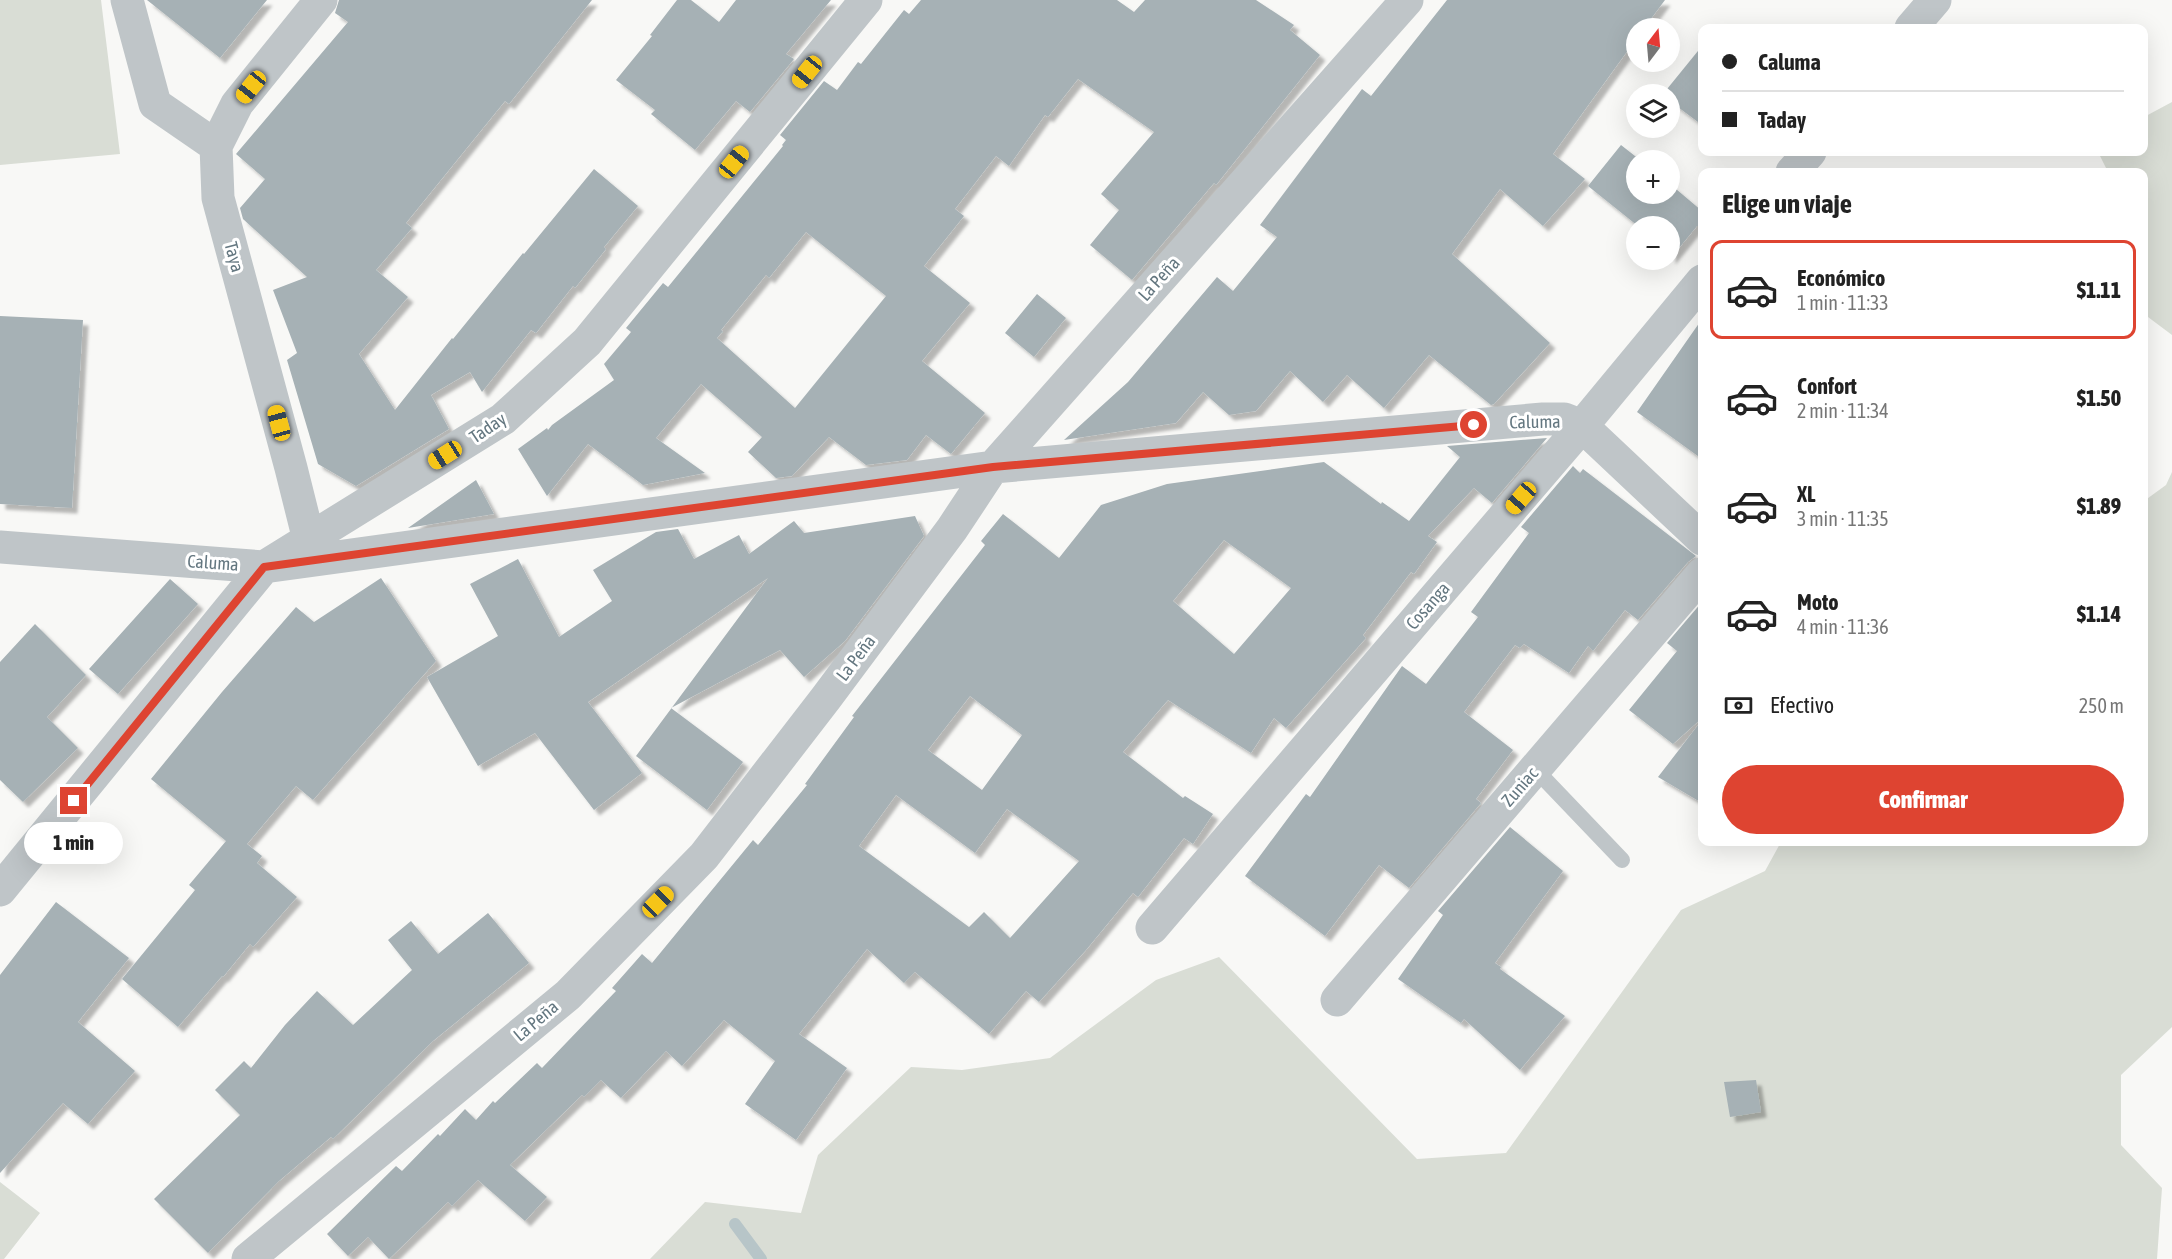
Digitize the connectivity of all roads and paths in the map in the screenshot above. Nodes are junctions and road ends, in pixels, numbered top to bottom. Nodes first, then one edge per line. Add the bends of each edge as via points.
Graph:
1 (127, 0) edge
2 (321, 0) edge
3 (866, 0) edge
4 (1407, 0) edge
5 (1935, 0) edge
6 (1914, 24) edge
7 (216, 146) junction
8 (1806, 156) edge
9 (1796, 168) edge
10 (1698, 286) edge
11 (1582, 426) junction
12 (993, 467) junction
13 (1698, 535) edge
14 (309, 540) junction
15 (0, 547) edge
16 (264, 567) junction
17 (1698, 579) edge
18 (1535, 769) junction
19 (1622, 860) dead end
20 (0, 891) edge
21 (1152, 928) dead end
22 (1337, 1000) dead end
23 (248, 1259) edge

1 - 7 street via 155,104
2 - 7 street, Taya via 237,104
3 - 14 street, Taday via 587,342 503,419
4 - 12 street, La Peña
5 - 6 street
7 - 14 street, Taya via 218,198
8 - 9 street
10 - 11 street, Cosanga
11 - 12 street, Caluma via 1564,419 1542,419
11 - 13 street, Caluma
11 - 21 street, Cosanga
12 - 16 street, Caluma
12 - 23 street, La Peña via 952,529 704,856 568,995
14 - 16 street, Taday
15 - 16 street, Caluma
16 - 20 street, Taday
17 - 18 street, Zuniac
18 - 19 lane
18 - 22 street, Zuniac

